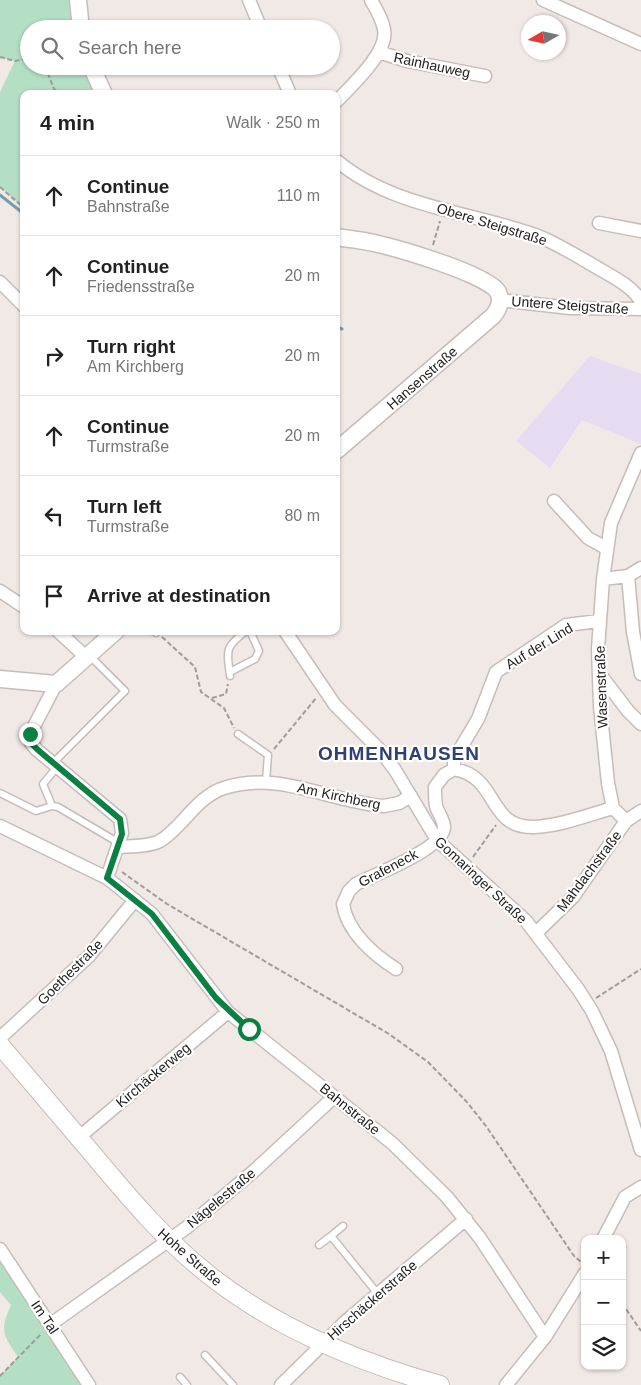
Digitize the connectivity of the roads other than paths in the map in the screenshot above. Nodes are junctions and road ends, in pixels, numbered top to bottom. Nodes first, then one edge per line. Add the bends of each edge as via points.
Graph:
1 (78, 0) edge
2 (249, 0) edge
3 (371, 0) edge
4 (543, 0) edge
5 (80, 20) edge
6 (258, 20) edge
7 (641, 44) edge
8 (379, 52) junction
9 (94, 75) edge
10 (282, 75) edge
11 (485, 76) dead end
12 (102, 90) edge
13 (288, 90) edge
14 (340, 97) edge
15 (340, 162) edge
16 (600, 223) dead end
17 (641, 231) edge
18 (340, 238) edge
19 (0, 282) edge
20 (500, 300) junction
21 (641, 301) edge
22 (20, 302) edge
23 (641, 310) edge
24 (340, 448) edge
25 (641, 453) edge
26 (554, 501) dead end
27 (606, 548) junction
28 (641, 568) edge
29 (628, 576) junction
30 (603, 578) junction
31 (0, 591) edge
32 (20, 604) edge
33 (599, 621) junction
34 (63, 635) edge
35 (111, 635) edge
36 (241, 635) edge
37 (252, 635) edge
38 (287, 635) edge
39 (87, 656) junction
40 (599, 673) junction
41 (641, 674) edge
42 (0, 679) edge
43 (56, 684) junction
44 (641, 724) edge
45 (238, 734) road end
46 (55, 765) junction
47 (454, 769) junction
48 (266, 781) junction
49 (0, 793) edge
50 (411, 796) junction
51 (52, 806) junction
52 (613, 808) junction
53 (641, 811) edge
54 (626, 821) junction
55 (0, 826) edge
56 (437, 840) junction
57 (119, 845) junction
58 (110, 872) junction
59 (135, 900) junction
60 (536, 933) junction
61 (396, 969) dead end
62 (228, 1012) junction
63 (0, 1038) edge
64 (0, 1045) edge
65 (334, 1097) junction
66 (78, 1138) junction
67 (641, 1150) edge
68 (641, 1187) edge
69 (466, 1219) junction
70 (343, 1226) dead end
71 (605, 1235) edge
72 (331, 1236) junction
73 (170, 1241) junction
74 (319, 1245) dead end
75 (0, 1250) edge
76 (581, 1279) edge
77 (378, 1294) junction
78 (51, 1324) junction
79 (545, 1337) junction
80 (322, 1344) junction
81 (204, 1355) dead end
82 (180, 1378) dead end
83 (89, 1385) edge
84 (187, 1385) edge
85 (233, 1385) edge
86 (282, 1385) edge
87 (440, 1385) edge
88 (506, 1385) edge

1 - 5 street
2 - 6 street
3 - 8 street, Rainhauweg via 384,29 385,38
4 - 7 street
8 - 11 street, Rainhauweg via 406,62
8 - 14 street, Rainhauweg
9 - 12 street
10 - 13 street
15 - 21 street, Obere Steigstraße via 380,186 549,241 622,283
16 - 17 street
18 - 20 street, Untere Steigstraße via 373,242 490,283
19 - 22 street
20 - 23 street, Untere Steigstraße via 570,308
20 - 24 street, Hansenstraße via 494,316
25 - 27 street, Wasenstraße via 617,506
26 - 27 street via 588,538
27 - 30 street, Wasenstraße
28 - 29 street
29 - 30 street
29 - 41 street
30 - 33 street, Wasenstraße
31 - 32 street
33 - 40 street, Wasenstraße
33 - 47 street, Auf der Lind via 566,625 496,672 478,719 456,754
34 - 39 street
35 - 39 street
36 - 37 lane via 228,649 230,674 255,659 259,651
38 - 50 street, Gomaringer Straße via 323,689 387,759
39 - 43 street
39 - 46 lane via 125,691
40 - 44 street
40 - 52 street, Wasenstraße via 604,748
42 - 43 street
43 - 46 street via 30,734 31,743
45 - 48 lane via 268,755
46 - 51 lane via 43,784
46 - 57 street via 120,819 123,826
47 - 52 street via 472,775 482,783 502,816 516,824 532,827
47 - 56 street via 435,786 436,804 444,826
48 - 50 street, Am Kirchberg via 378,805 391,806
48 - 57 street, Am Kirchberg via 222,788 208,796 160,841
49 - 51 lane via 36,812
50 - 56 street, Gomaringer Straße
51 - 57 lane
52 - 54 street
53 - 54 street, Mahdachstraße
54 - 60 street, Mahdachstraße via 572,897
55 - 58 street, Bahnstraße
56 - 60 street, Gomaringer Straße
56 - 61 street, Grafeneck via 393,867 356,884 348,891 342,904 346,917 361,939
57 - 58 street
58 - 59 street, Bahnstraße
59 - 62 street, Bahnstraße via 161,925
59 - 63 street, Goethestraße via 89,956
60 - 67 street, Gomaringer Straße via 588,1003 605,1035 618,1067
62 - 65 street, Bahnstraße
62 - 66 street, Kirchäckerweg
64 - 66 main road, Hohe Straße
65 - 69 street, Bahnstraße via 405,1155
65 - 73 street, Nägelestraße via 228,1194
66 - 73 main road, Hohe Straße
68 - 71 street via 626,1197
69 - 77 street, Hirschäckerstraße
69 - 79 street, Bahnstraße
70 - 72 lane
72 - 74 lane
72 - 77 lane
73 - 78 street, Nägelestraße
73 - 80 main road, Hohe Straße via 232,1292
75 - 78 street, Im Tal
76 - 79 street
77 - 80 street, Hirschäckerstraße
78 - 83 street, Im Tal
79 - 88 street
80 - 86 street, Hirschäckerstraße
80 - 87 main road, Hohe Straße via 360,1360
81 - 85 lane
82 - 84 lane

